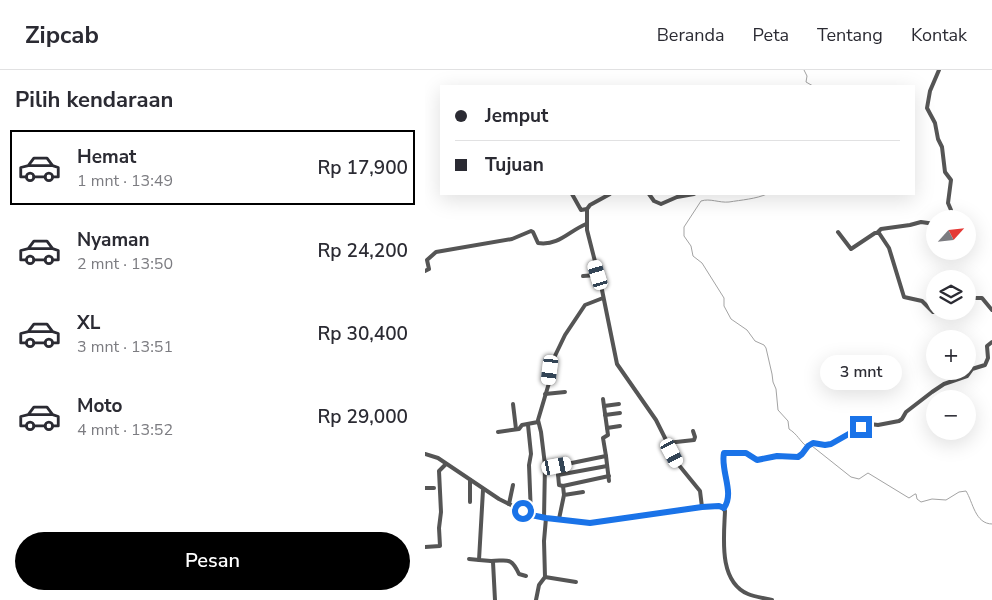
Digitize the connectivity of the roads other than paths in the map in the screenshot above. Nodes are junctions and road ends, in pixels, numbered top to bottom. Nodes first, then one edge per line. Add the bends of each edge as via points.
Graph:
1 (939, 70) edge
2 (573, 195) edge
3 (608, 195) edge
4 (650, 195) edge
5 (676, 195) edge
6 (587, 209) junction
7 (951, 210) edge
8 (926, 223) edge
9 (586, 224) junction
10 (838, 232) dead end
11 (877, 233) junction
12 (425, 271) edge
13 (598, 275) junction
14 (583, 276) dead end
15 (603, 298) junction
16 (976, 298) edge
17 (926, 305) edge
18 (992, 310) edge
19 (992, 342) edge
20 (565, 392) dead end
21 (545, 394) junction
22 (603, 399) dead end
23 (513, 404) dead end
24 (619, 404) dead end
25 (604, 406) junction
26 (620, 413) dead end
27 (605, 415) junction
28 (539, 422) junction
29 (528, 425) junction
30 (620, 426) dead end
31 (607, 428) junction
32 (517, 430) junction
33 (693, 431) dead end
34 (498, 432) dead end
35 (667, 443) junction
36 (425, 454) edge
37 (606, 456) junction
38 (446, 464) junction
39 (607, 466) junction
40 (538, 473) dead end
41 (544, 473) junction
42 (558, 475) junction
43 (609, 476) junction
44 (470, 480) junction
45 (609, 482) dead end
46 (513, 485) dead end
47 (563, 486) junction
48 (425, 488) edge
49 (435, 488) dead end
50 (483, 490) junction
51 (583, 492) dead end
52 (564, 495) junction
53 (470, 502) dead end
54 (509, 504) junction
55 (702, 507) junction
56 (724, 508) junction
57 (531, 515) junction
58 (545, 518) junction
59 (559, 519) junction
60 (425, 547) edge
61 (469, 559) dead end
62 (479, 560) junction
63 (491, 560) junction
64 (526, 576) dead end
65 (545, 577) junction
66 (576, 582) dead end
67 (495, 600) edge
68 (537, 600) edge
69 (772, 600) edge

1 - 7 street via 930,90 927,108 942,147 945,172 951,180 948,203
2 - 6 street via 580,209
3 - 6 street
4 - 5 street via 661,204
6 - 9 street
8 - 11 street via 881,229
9 - 12 street via 557,241 538,243 531,231 512,239 436,252 427,260 429,269
9 - 13 street
10 - 11 street via 851,249
11 - 17 street via 889,248 904,298 922,301
13 - 14 street
13 - 15 street
15 - 21 street via 586,303 568,330 552,362
15 - 35 street via 617,364 656,420
16 - 18 street via 982,298
19 - 56 street via 987,346 985,365 944,384 906,412 899,421 861,427 831,444 813,443 798,457 777,456 759,460 746,453 724,453 728,494
20 - 21 street
21 - 28 street
22 - 25 street
23 - 32 street
24 - 25 street
25 - 27 street
26 - 27 street
27 - 31 street
28 - 29 street
28 - 41 street
29 - 32 street
29 - 57 street
30 - 31 street
31 - 37 street via 608,435 603,438
32 - 34 street
33 - 35 street via 694,440
35 - 55 street via 685,473 700,490
36 - 38 street
37 - 39 street
37 - 42 street via 557,465
38 - 44 street
38 - 60 street via 439,471 440,546
39 - 42 street
39 - 43 street
40 - 41 street
41 - 58 street
42 - 47 street via 559,485
43 - 45 street
43 - 47 street
44 - 50 street
44 - 53 street
46 - 54 street
47 - 52 street
48 - 49 street
50 - 54 street
50 - 62 street
51 - 52 street
52 - 59 street
54 - 57 street
55 - 56 street
55 - 59 street via 590,523
56 - 69 street via 727,568 733,580 744,592
57 - 58 street
58 - 59 street
58 - 65 street
61 - 62 street
62 - 63 street
63 - 64 street via 511,561 519,574
63 - 67 street via 494,564
65 - 66 street
65 - 68 street via 539,585

